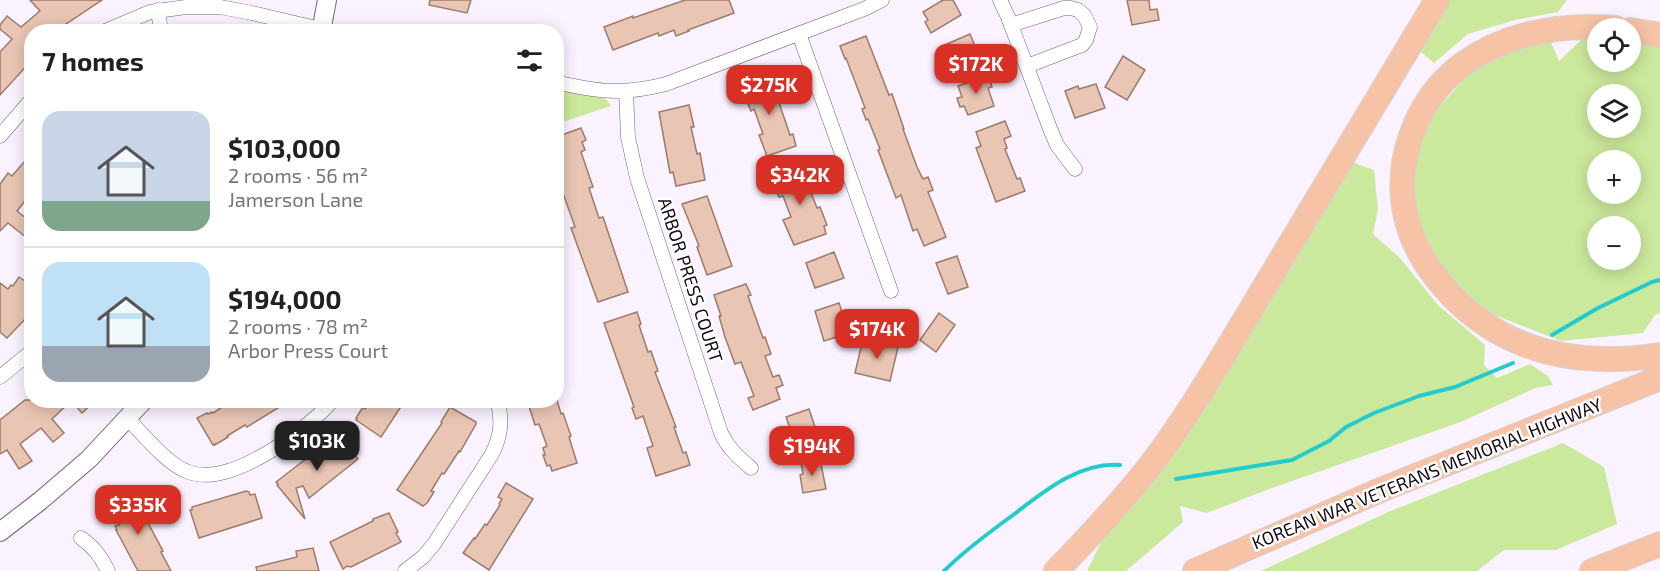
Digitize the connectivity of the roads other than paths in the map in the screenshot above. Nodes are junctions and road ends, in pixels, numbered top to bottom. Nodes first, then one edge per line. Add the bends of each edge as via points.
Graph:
1 (327, 0) edge
2 (882, 0) edge
3 (1000, 0) edge
4 (1437, 0) edge
5 (158, 10) junction
6 (122, 24) edge
7 (160, 24) edge
8 (297, 24) edge
9 (325, 24) edge
10 (1011, 25) junction
11 (1587, 28) edge
12 (1641, 32) edge
13 (799, 34) junction
14 (1660, 35) edge
15 (1027, 66) junction
16 (564, 84) edge
17 (626, 91) junction
18 (24, 108) edge
19 (0, 136) edge
20 (1075, 169) dead end
21 (891, 291) dead end
22 (1660, 355) edge
23 (24, 358) edge
24 (0, 377) edge
25 (1660, 378) edge
26 (137, 408) edge
27 (324, 408) edge
28 (499, 408) edge
29 (128, 419) junction
30 (751, 468) dead end
31 (0, 531) edge
32 (81, 538) dead end
33 (1660, 544) edge
34 (108, 571) edge
35 (405, 571) edge
36 (1056, 571) edge
37 (1195, 571) edge
38 (1592, 571) edge

1 - 9 street
2 - 13 street
3 - 10 street
4 - 36 highway via 1187,414 1147,469
5 - 6 street
5 - 7 street
5 - 8 street via 220,8
10 - 15 street
10 - 15 street via 1064,8 1078,10 1088,21 1089,34 1082,45
11 - 22 highway via 1555,30 1501,42 1448,76 1424,106 1407,146 1403,199 1406,216 1413,240 1433,276 1491,329 1533,348 1579,358 1608,360
12 - 14 highway
13 - 17 street via 666,84
13 - 21 street
15 - 20 street via 1057,145
16 - 17 street
17 - 30 street, ARBOR PRESS COURT via 628,137 637,178 714,411 727,445
18 - 19 street
23 - 24 street
25 - 37 highway, KOREAN WAR VETERANS MEMORIAL HIGHWAY via 1383,489
26 - 29 street
27 - 29 street via 300,431 258,459 214,475 188,472 176,466
28 - 35 street via 501,430 492,454 434,544
29 - 31 street via 89,459
32 - 34 street via 100,555
33 - 38 highway

